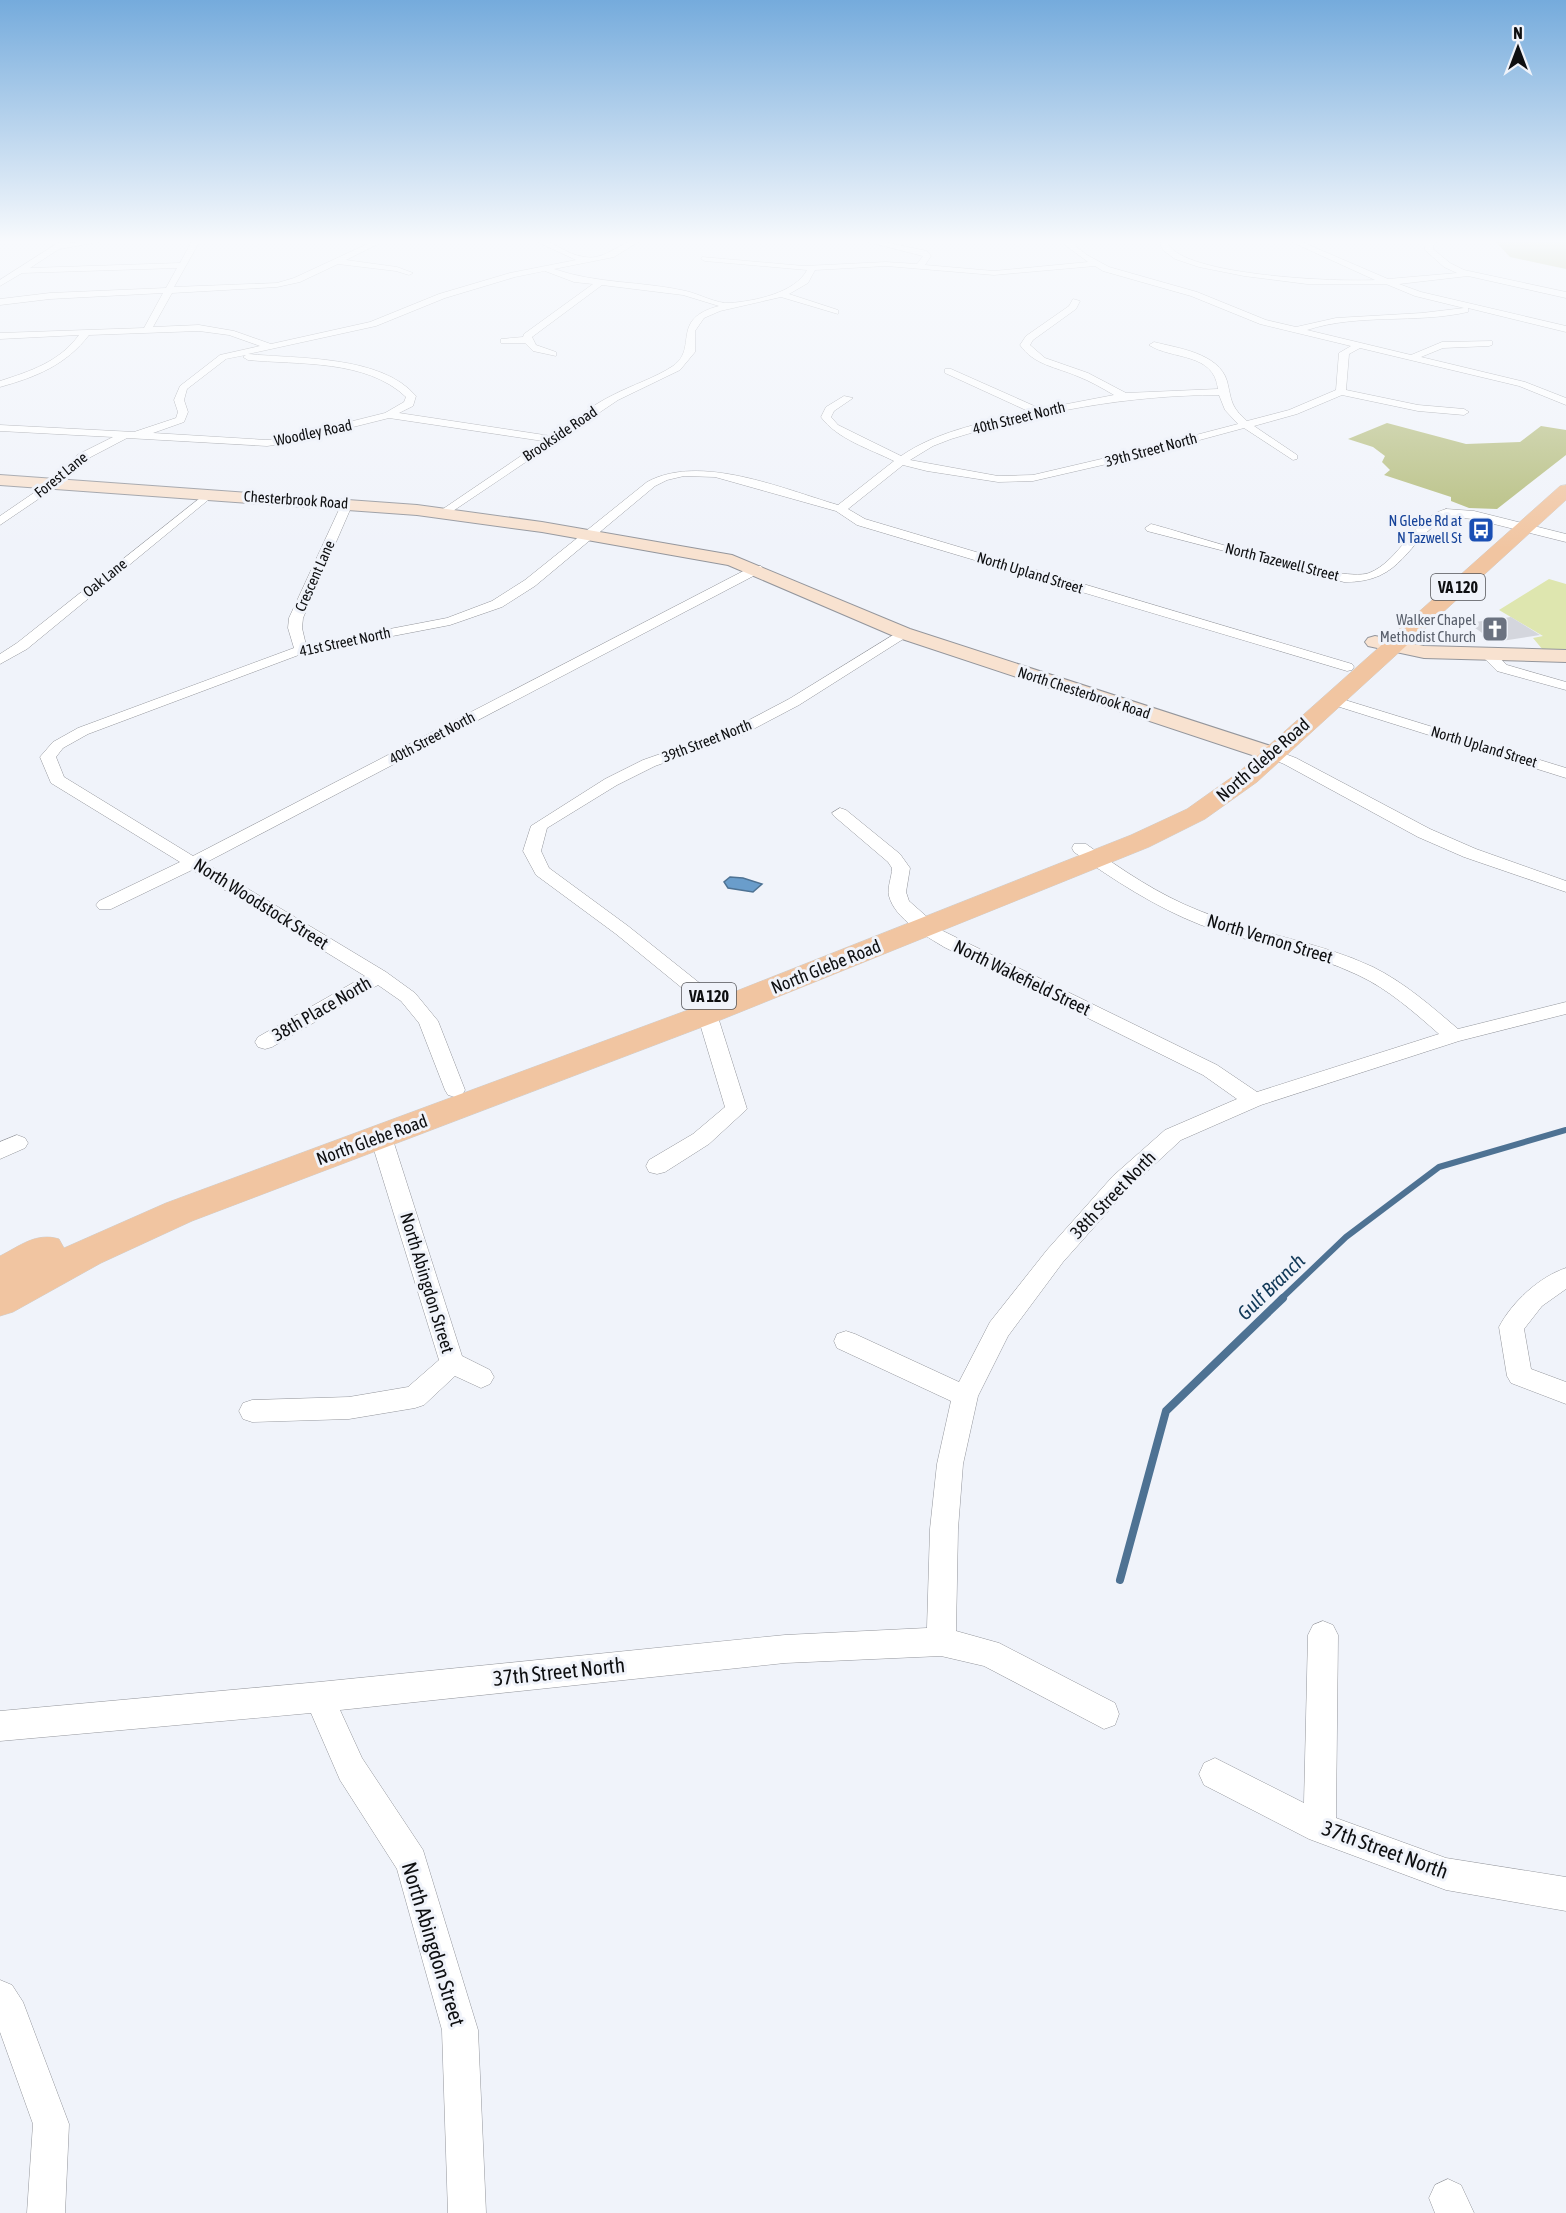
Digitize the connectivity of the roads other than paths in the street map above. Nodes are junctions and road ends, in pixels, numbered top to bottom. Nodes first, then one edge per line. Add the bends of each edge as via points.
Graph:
1 (80, 342) edge
2 (259, 342) edge
3 (287, 342) edge
4 (529, 342) edge
5 (689, 342) edge
6 (1026, 342) edge
7 (1341, 342) edge
8 (1489, 343) dead end
9 (1154, 345) dead end
10 (270, 346) junction
11 (1357, 346) junction
12 (553, 354) dead end
13 (230, 355) junction
14 (1411, 358) junction
15 (948, 371) dead end
16 (0, 384) edge
17 (1221, 392) junction
18 (1341, 393) junction
19 (1566, 393) edge
20 (1122, 395) junction
21 (1550, 395) junction
22 (848, 398) dead end
23 (1566, 402) edge
24 (1039, 412) junction
25 (1464, 412) dead end
26 (389, 415) junction
27 (1244, 424) junction
28 (0, 428) edge
29 (131, 435) junction
30 (552, 439) junction
31 (1293, 457) dead end
32 (902, 461) junction
33 (1566, 474) edge
34 (0, 480) edge
35 (55, 483) junction
36 (651, 484) joint
37 (1566, 490) edge
38 (209, 494) junction
39 (347, 503) junction
40 (840, 509) junction
41 (443, 513) junction
42 (0, 521) edge
43 (1516, 526) junction
44 (1151, 528) dead end
45 (590, 535) junction
46 (1566, 538) edge
47 (757, 569) junction
48 (903, 633) junction
49 (1387, 641) junction
50 (301, 650) junction
51 (1486, 653) junction
52 (1566, 656) edge
53 (0, 660) edge
54 (1347, 667) junction
55 (1566, 686) edge
56 (1332, 700) junction
57 (58, 745) joint
58 (1263, 751) junction
59 (1566, 773) edge
60 (840, 813) dead end
61 (1088, 854) junction
62 (194, 862) junction
63 (1566, 887) edge
64 (105, 905) dead end
65 (919, 921) junction
66 (379, 976) junction
67 (704, 1006) junction
68 (1566, 1008) edge
69 (1454, 1036) junction
70 (265, 1042) dead end
71 (455, 1090) junction
72 (1254, 1100) junction
73 (381, 1137) junction
74 (657, 1166) dead end
75 (0, 1273) edge
76 (1566, 1277) edge
77 (0, 1302) edge
78 (846, 1341) dead end
79 (452, 1363) junction
80 (481, 1377) dead end
81 (1566, 1393) edge
82 (965, 1396) junction
83 (252, 1411) dead end
84 (1323, 1635) dead end
85 (941, 1642) junction
86 (319, 1697) junction
87 (1104, 1714) dead end
88 (0, 1726) edge
89 (1215, 1774) dead end
90 (1320, 1828) junction
91 (1566, 1894) edge
92 (0, 1997) edge
93 (46, 2213) edge
94 (467, 2213) edge

1 - 16 street via 63,359 41,371
2 - 10 street
3 - 10 street, Forest Lane
4 - 12 street
5 - 30 street, Brookside Road via 690,352 676,368 614,398
6 - 20 street via 1026,348 1043,360 1080,373
7 - 11 street
8 - 14 street via 1442,345
9 - 17 street via 1203,361 1221,377
10 - 13 street, Forest Lane
11 - 14 street
11 - 18 street via 1344,353
13 - 26 street via 335,364 374,373 411,396 409,404
13 - 29 street, Forest Lane via 216,361 183,388 180,420
14 - 21 street via 1522,384
15 - 24 street
17 - 20 street, 40th Street North
17 - 27 street via 1230,410
18 - 25 street via 1418,408
18 - 27 street, 39th Street North via 1293,412
19 - 21 street
20 - 24 street, 40th Street North
21 - 23 street
22 - 32 street via 830,409 827,422
24 - 32 street, 40th Street North via 953,435 922,447
26 - 29 street, Woodley Road via 267,443
26 - 30 street, Woodley Road
27 - 31 street
27 - 32 street, 39th Street North via 1033,478 958,474
28 - 29 street, Woodley Road
29 - 35 street, Forest Lane via 81,456
30 - 41 street, Brookside Road
32 - 40 street, 40th Street North
33 - 43 main road, North Glebe Road / VA 120
34 - 35 street, Chesterbrook Road
35 - 38 street, Chesterbrook Road
35 - 42 street, Forest Lane
36 - 40 street, North Upland Street via 674,475 716,474
36 - 45 street, 41st Street North
37 - 43 main road, North Glebe Road / VA 120
38 - 39 street, Chesterbrook Road
38 - 53 street, Oak Lane
39 - 41 street, Chesterbrook Road
39 - 50 street, Crescent Lane via 296,618
40 - 54 street, North Upland Street via 861,522
41 - 45 street, Chesterbrook Road
43 - 44 street, North Tazewell Street via 1461,513 1443,514 1386,570 1360,579 1331,576
43 - 46 street, North Tazewell Street
43 - 49 main road, North Glebe Road / VA 120
45 - 47 street, North Chesterbrook Road via 696,552
45 - 50 street, 41st Street North via 497,604 450,621
47 - 48 street, North Chesterbrook Road
47 - 62 street, 40th Street North
48 - 58 street, North Chesterbrook Road
48 - 67 street, 39th Street North via 747,727 650,763 539,826 532,851 542,871 686,981
49 - 51 street via 1432,653
49 - 54 main road, North Glebe Road / VA 120
49 - 56 main road, North Glebe Road / VA 120
50 - 57 street, 41st Street North via 83,731
51 - 52 street
51 - 55 street via 1502,668
54 - 58 main road, North Glebe Road / VA 120
56 - 58 main road, North Glebe Road / VA 120
56 - 59 street, North Upland Street
57 - 62 street, North Woodstock Street via 48,758 57,780
58 - 61 main road, North Glebe Road / VA 120 via 1239,784 1196,814 1152,836
58 - 63 street, North Chesterbrook Road via 1290,761 1447,843
60 - 65 street, North Wakefield Street via 894,858 901,868 898,898
61 - 65 main road, North Glebe Road / VA 120
61 - 69 street, North Vernon Street via 1152,896 1207,921 1323,954 1366,971 1408,996
62 - 64 street, 40th Street North
62 - 66 street, North Woodstock Street
65 - 67 main road, North Glebe Road / VA 120
65 - 72 street, North Wakefield Street via 951,943 1210,1070
66 - 70 street, 38th Place North
66 - 71 street, North Woodstock Street via 408,998 428,1021
67 - 71 main road, North Glebe Road / VA 120
67 - 73 main road, North Glebe Road / VA 120
67 - 74 street via 736,1108 701,1139
68 - 69 street, 38th Street North
69 - 72 street, 38th Street North
71 - 75 main road, North Glebe Road / VA 120 via 114,1215
72 - 82 street, 38th Street North via 1173,1134 1121,1182 1055,1256 999,1329
73 - 77 main road, North Glebe Road / VA 120 via 141,1228 60,1266
73 - 79 street, North Abingdon Street
76 - 81 street via 1534,1299 1511,1327 1520,1376
78 - 82 street
79 - 80 street
79 - 83 street, North Abingdon Street via 415,1397 349,1408
82 - 85 street, 38th Street North via 950,1464
84 - 90 street
85 - 86 street, 37th Street North via 785,1649
85 - 87 street, 37th Street North via 989,1653
86 - 88 street, 37th Street North
86 - 94 street, North Abingdon Street via 351,1769 411,1862 457,2019
89 - 90 street, 37th Street North
90 - 91 street, 37th Street North via 1446,1874
92 - 93 street via 11,2014 51,2124

